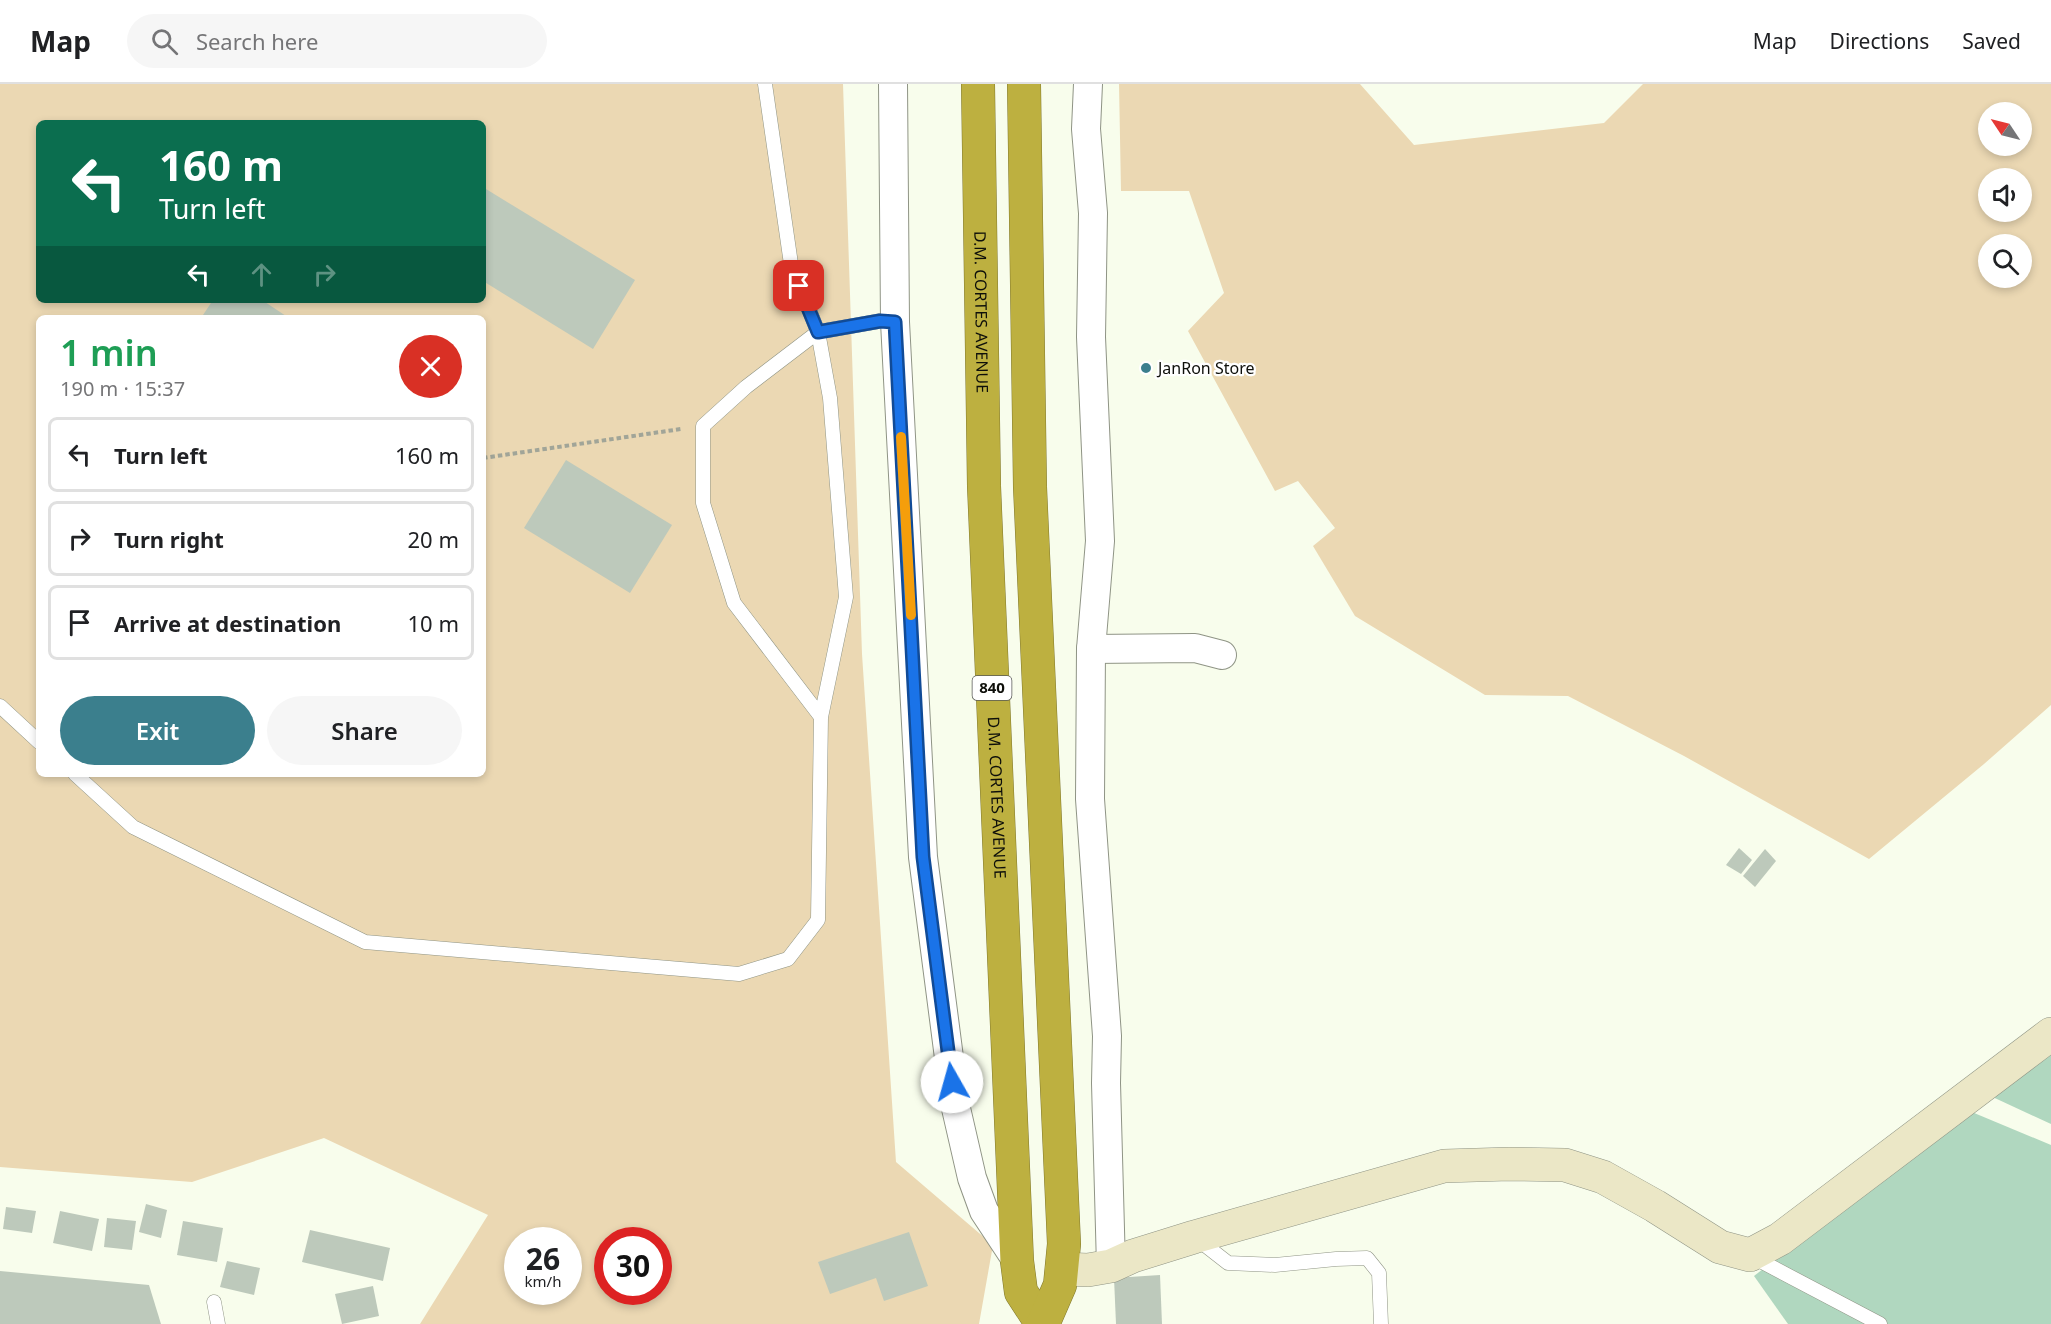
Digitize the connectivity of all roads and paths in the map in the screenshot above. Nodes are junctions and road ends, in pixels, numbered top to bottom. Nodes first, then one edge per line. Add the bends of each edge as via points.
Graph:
1 (765, 84) edge
2 (893, 84) edge
3 (978, 84) edge
4 (1024, 84) edge
5 (1088, 84) edge
6 (895, 322) junction
7 (818, 332) junction
8 (703, 426) junction
9 (486, 458) edge
10 (1091, 650) junction
11 (1222, 655) dead end
12 (0, 706) edge
13 (821, 717) junction
14 (36, 739) edge
15 (78, 777) edge
16 (2051, 1034) edge
17 (1194, 1237) junction
18 (1750, 1256) junction
19 (1017, 1261) junction
20 (1110, 1266) junction
21 (1062, 1269) junction
22 (214, 1302) dead end
23 (218, 1324) edge
24 (1043, 1324) edge
25 (1381, 1324) edge
26 (1880, 1324) edge

1 - 7 lane via 790,264
2 - 6 street
3 - 19 highway, D.M. CORTES AVENUE / 840 via 984,486
4 - 21 highway, D.M. CORTES AVENUE / 840 via 1030,487 1064,1244
5 - 10 street via 1086,129 1093,213 1091,337 1100,542
6 - 7 lane
6 - 19 street via 923,857 955,1104 984,1211
7 - 8 lane
7 - 13 lane via 830,398 846,597
8 - 9 path
8 - 13 lane via 703,503 734,603
10 - 11 street via 1194,648
10 - 20 street via 1090,799 1107,1036
12 - 14 lane
13 - 15 lane via 818,920 788,959 739,974 365,942 133,827
16 - 18 street via 1780,1239
17 - 18 street via 1444,1166 1565,1165 1604,1177 1720,1247
17 - 20 street
17 - 25 lane via 1228,1263 1275,1265 1367,1258 1379,1273
18 - 26 lane
19 - 24 highway, D.M. CORTES AVENUE / 840 via 1022,1292
20 - 21 street
21 - 24 highway, D.M. CORTES AVENUE / 840 via 1060,1285
22 - 23 lane

